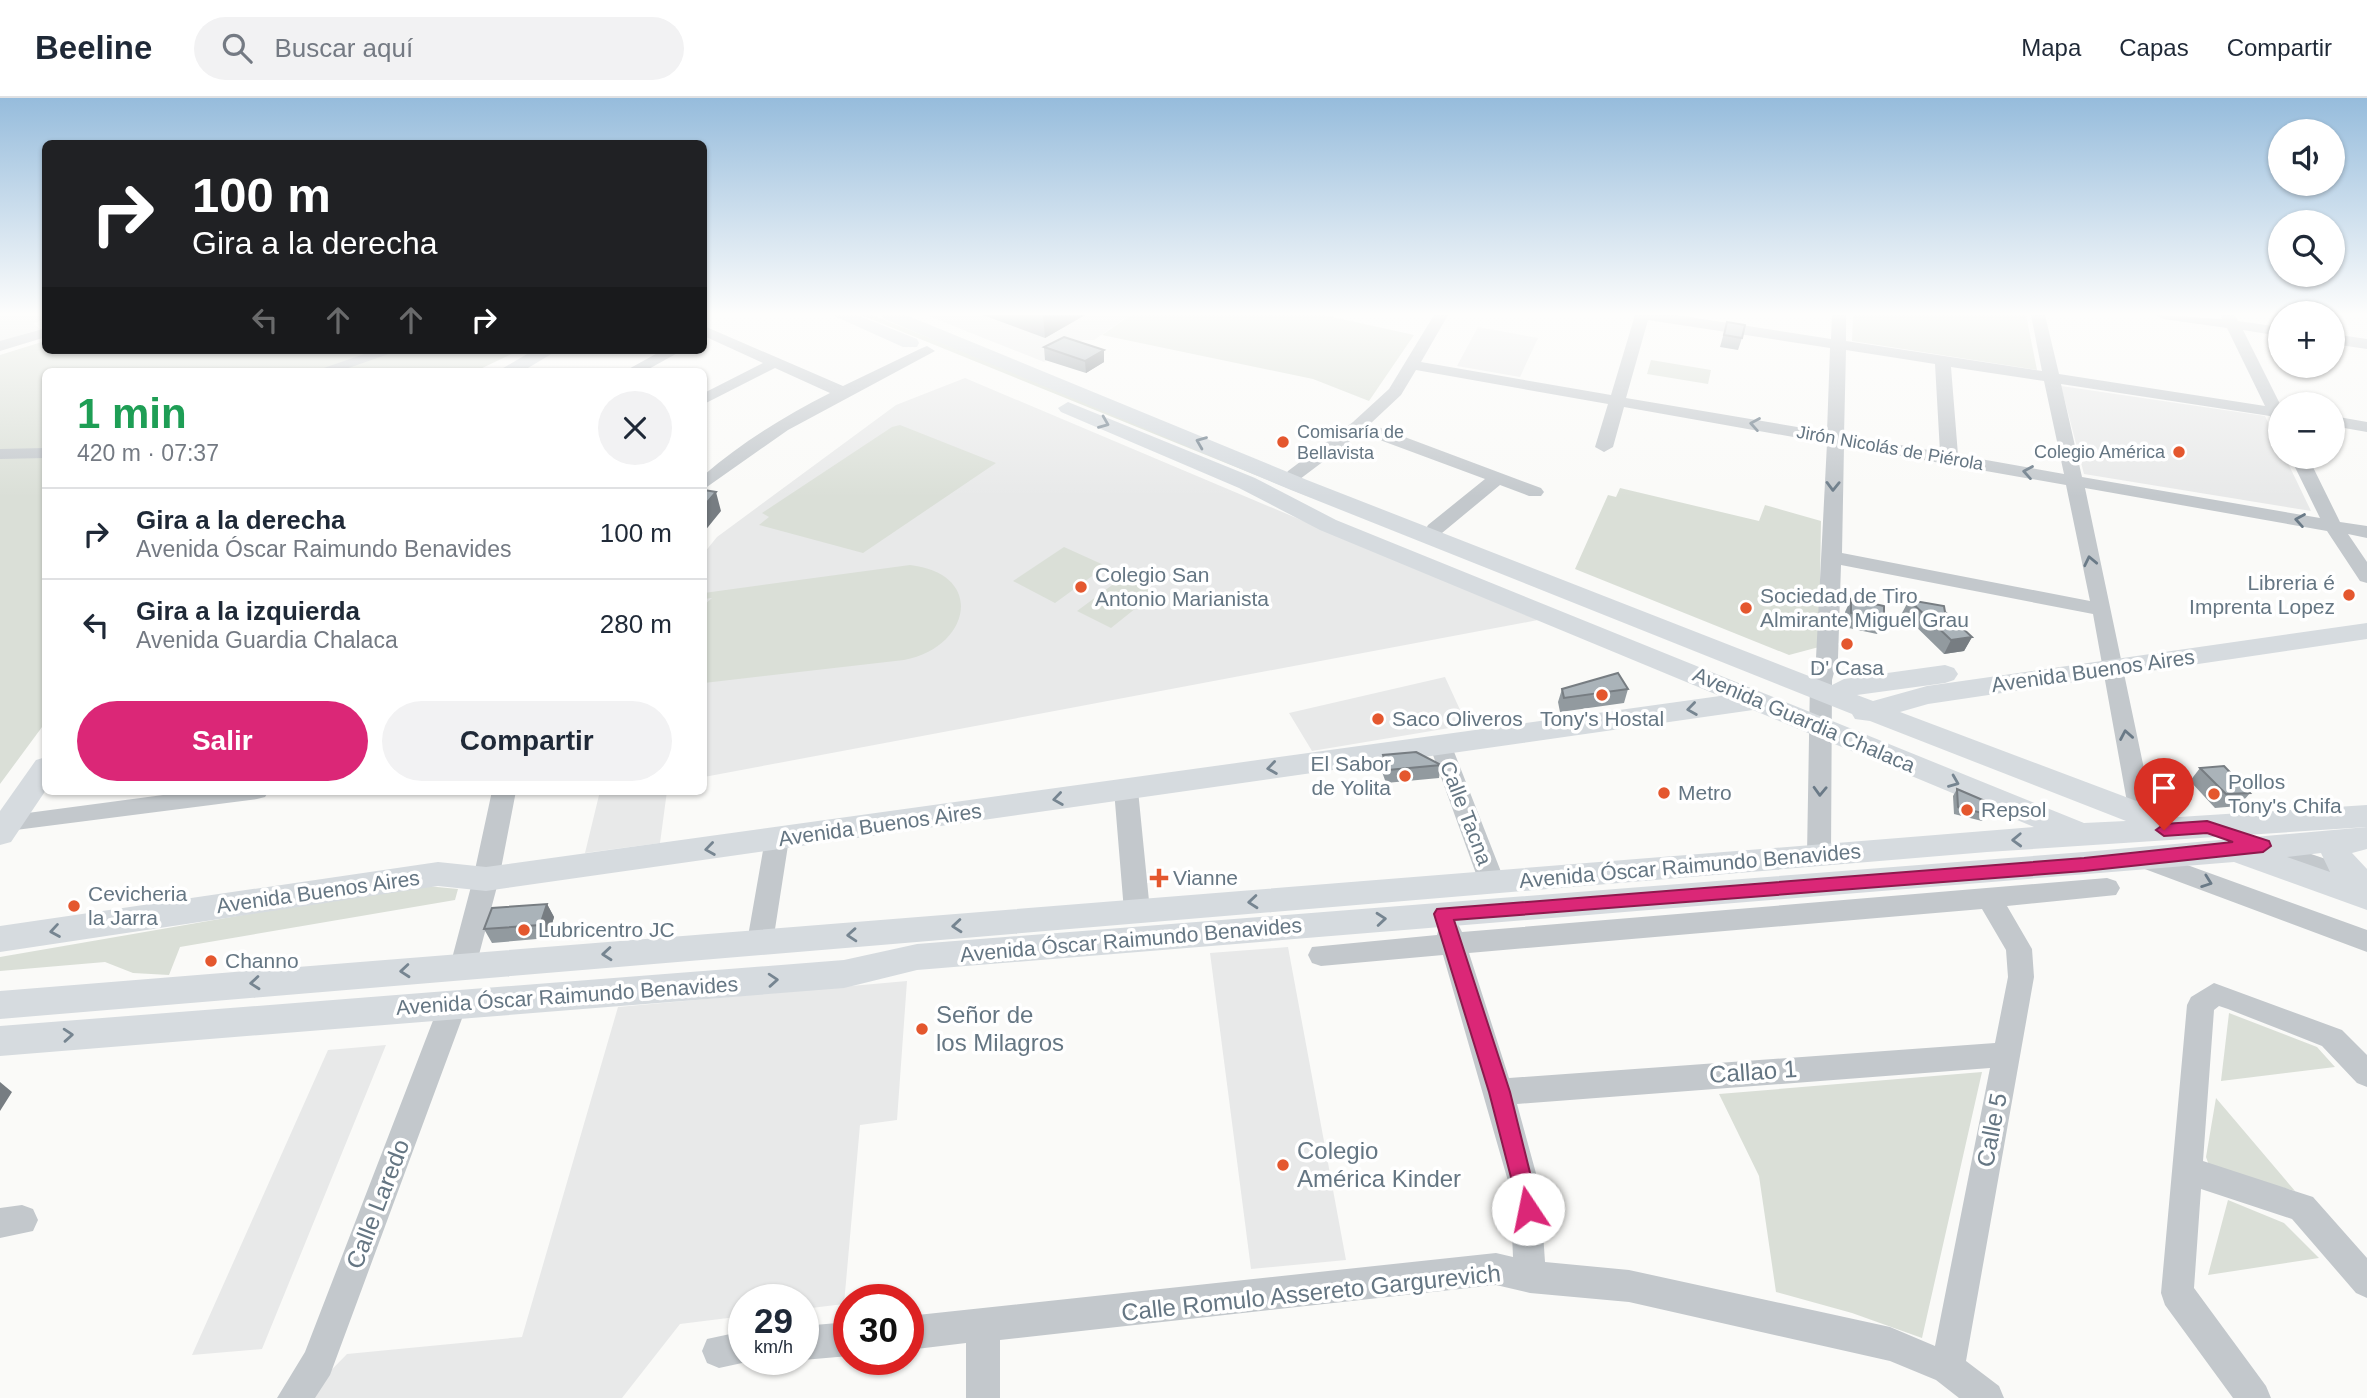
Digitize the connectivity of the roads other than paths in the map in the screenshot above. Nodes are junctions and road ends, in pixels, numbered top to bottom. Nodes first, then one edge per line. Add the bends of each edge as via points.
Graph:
1 (749, 376) edge
2 (804, 376) edge
3 (879, 376) edge
4 (993, 376) edge
5 (1029, 376) edge
6 (1405, 376) edge
7 (1474, 376) edge
8 (1624, 376) edge
9 (1838, 376) edge
10 (1944, 376) edge
11 (2037, 376) edge
12 (2259, 376) edge
13 (2052, 378) junction
14 (844, 393) junction
15 (2268, 394) edge
16 (707, 397) edge
17 (1615, 400) junction
18 (2268, 413) edge
19 (2345, 423) edge
20 (1359, 426) junction
21 (2367, 427) edge
22 (1835, 438) junction
23 (1604, 447) dead end
24 (42, 453) edge
25 (0, 454) edge
26 (1950, 458) junction
27 (2305, 469) edge
28 (1256, 475) junction
29 (1498, 478) junction
30 (2073, 480) junction
31 (707, 482) edge
32 (1293, 484) junction
33 (1535, 492) dead end
34 (2333, 526) junction
35 (1435, 529) junction
36 (2367, 532) edge
37 (1832, 557) junction
38 (2367, 577) edge
39 (2100, 609) junction
40 (2367, 615) edge
41 (2367, 631) edge
42 (2113, 659) junction
43 (1833, 684) junction
44 (1759, 699) junction
45 (1889, 705) junction
46 (1823, 728) junction
47 (1440, 744) junction
48 (42, 773) edge
49 (1126, 790) junction
50 (503, 795) edge
51 (189, 796) edge
52 (2139, 802) junction
53 (2367, 816) edge
54 (2207, 827) junction
55 (3, 829) edge
56 (2085, 836) junction
57 (777, 839) junction
58 (2353, 839) edge
59 (2263, 846) junction
60 (1819, 855) junction
61 (2143, 858) junction
62 (486, 879) junction
63 (1492, 881) junction
64 (2364, 887) edge
65 (2107, 888) dead end
66 (1989, 899) junction
67 (1137, 911) junction
68 (2367, 916) edge
69 (1314, 925) junction
70 (1448, 928) junction
71 (0, 939) edge
72 (2367, 941) edge
73 (760, 942) junction
74 (674, 949) junction
75 (463, 966) junction
76 (673, 988) junction
77 (0, 1005) edge
78 (453, 1005) junction
79 (0, 1041) edge
80 (2007, 1054) junction
81 (2367, 1074) edge
82 (1499, 1092) junction
83 (2188, 1171) junction
84 (1530, 1277) junction
85 (2367, 1282) edge
86 (983, 1326) junction
87 (924, 1332) edge
88 (1948, 1368) junction
89 (294, 1398) edge
90 (983, 1398) edge
91 (1987, 1398) edge
92 (2254, 1398) edge

1 - 16 street
2 - 14 street
3 - 14 street
4 -> 28 main road, Avenida Guardia Chalaca
28 -> 5 main road, Avenida Guardia Chalaca
6 - 20 street
7 - 17 street, Jirón Nicolás de Piérola
8 - 17 street
9 - 22 street
10 - 26 street
11 - 13 street
12 - 15 street
13 - 18 street
13 - 30 street
14 - 31 street via 748,449
22 -> 17 street, Jirón Nicolás de Piérola
17 - 23 street
19 - 21 street
20 - 29 street
20 - 32 street
22 - 26 street, Jirón Nicolás de Piérola
22 -> 37 street
24 - 25 street
30 -> 26 street, Jirón Nicolás de Piérola
27 - 34 street
28 - 32 main road, Avenida Guardia Chalaca
28 - 44 main road, Avenida Guardia Chalaca via 1328,525
29 - 33 street
29 - 35 street
34 -> 30 street, Jirón Nicolás de Piérola
39 -> 30 street
32 - 35 main road, Avenida Guardia Chalaca
32 - 64 main road, Avenida Guardia Chalaca via 2054,783
32 - 68 main road, Avenida Guardia Chalaca via 2113,824
34 - 36 street, Jirón Nicolás de Piérola
34 - 38 street
35 - 43 main road, Avenida Guardia Chalaca
37 - 39 street
37 - 43 street via 1827,658
39 - 42 street
40 - 42 main road, Avenida Buenos Aires
41 - 42 main road, Avenida Buenos Aires
42 - 43 main road, Avenida Buenos Aires
42 - 45 main road, Avenida Buenos Aires
52 -> 42 street
43 - 45 main road, Avenida Guardia Chalaca
43 - 46 street
44 - 46 main road, Avenida Guardia Chalaca
44 -> 47 main road, Avenida Buenos Aires
45 - 46 main road, Avenida Buenos Aires
45 - 52 main road, Avenida Guardia Chalaca
46 -> 56 main road, Avenida Guardia Chalaca
46 -> 60 street
47 -> 49 main road, Avenida Buenos Aires
47 - 63 street, Calle Tacna
48 - 55 main road
49 -> 57 main road, Avenida Buenos Aires
49 - 67 street
50 - 62 street
51 - 55 street
52 - 54 main road, Avenida Guardia Chalaca
53 - 54 main road, Avenida Óscar Raimundo Benavides
54 - 56 main road, Avenida Óscar Raimundo Benavides
54 - 59 main road, Avenida Guardia Chalaca
56 -> 60 main road, Avenida Óscar Raimundo Benavides
56 - 61 main road, Avenida Guardia Chalaca
57 -> 62 main road, Avenida Buenos Aires
57 - 73 street
58 - 59 main road, Avenida Óscar Raimundo Benavides
58 - 64 main road via 2335,853
59 - 61 main road, Avenida Óscar Raimundo Benavides
59 - 64 street, Avenida Guardia Chalaca
60 - 63 main road, Avenida Óscar Raimundo Benavides
61 - 70 main road, Avenida Óscar Raimundo Benavides
61 -> 72 street, Avenida Guardia Chalaca
62 -> 71 main road, Avenida Buenos Aires via 438,874
62 - 75 street
63 - 69 main road, Avenida Óscar Raimundo Benavides
65 - 66 street, Avenida Óscar Raimundo Benavides
66 - 70 street, Avenida Óscar Raimundo Benavides
66 - 80 street, Calle 5 via 2011,932 2021,964
69 -> 67 main road, Avenida Óscar Raimundo Benavides
67 -> 73 main road, Avenida Óscar Raimundo Benavides
69 - 70 main road, Avenida Óscar Raimundo Benavides
76 -> 69 main road, Avenida Óscar Raimundo Benavides via 844,974 917,957
70 - 82 street
73 - 74 main road, Avenida Óscar Raimundo Benavides
73 - 76 main road
74 -> 75 main road, Avenida Óscar Raimundo Benavides
74 - 76 main road
75 -> 77 main road, Avenida Óscar Raimundo Benavides
76 - 78 main road, Avenida Óscar Raimundo Benavides
79 -> 78 main road, Avenida Óscar Raimundo Benavides
78 - 89 street, Calle Laredo via 318,1363
80 - 82 street, Callao 1
80 - 88 street, Calle 5
81 - 83 street via 2332,1038 2214,994 2201,1005
82 - 84 street via 1525,1188
83 - 85 street via 2302,1207
83 - 92 street via 2177,1293
84 - 86 street, Calle Romulo Assereto Gargurevich via 1496,1269
84 - 88 street, Calle Romulo Assereto Gargurevich via 1655,1292 1890,1344
86 - 87 street, Calle Romulo Assereto Gargurevich
86 - 90 street
88 - 91 street, Calle Romulo Assereto Gargurevich

